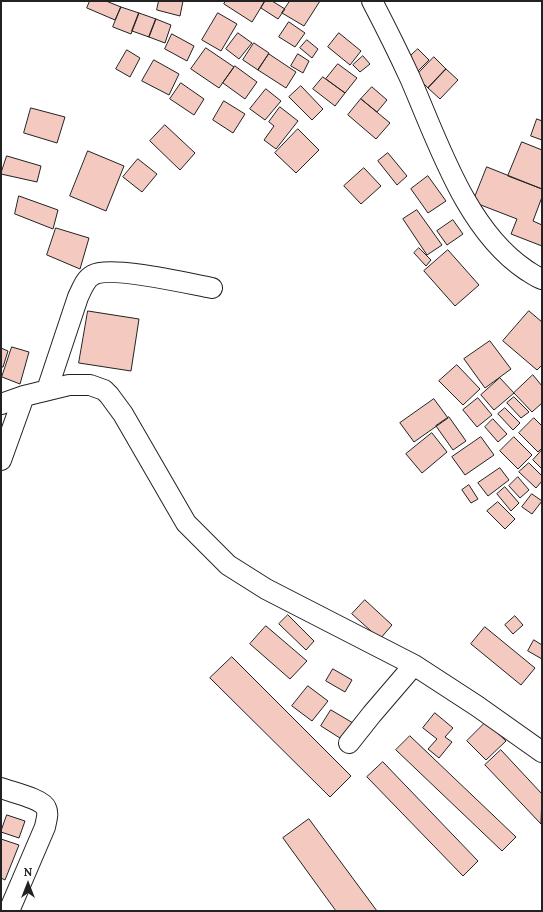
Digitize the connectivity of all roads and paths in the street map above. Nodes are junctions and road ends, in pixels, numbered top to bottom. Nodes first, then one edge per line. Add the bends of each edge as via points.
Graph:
1 (372, 1) edge
2 (542, 279) edge
3 (212, 288) dead end
4 (47, 390) junction
5 (24, 396) junction
6 (1, 404) edge
7 (1, 460) edge
8 (414, 665) junction
9 (350, 743) dead end
10 (542, 752) edge
11 (1, 788) edge
12 (9, 911) edge

1 - 2 street via 409,76 456,183 475,217 497,245 515,262
3 - 4 street via 126,273 104,271 94,274 84,284 78,297
4 - 5 street
4 - 8 street via 83,384 104,390 126,419 186,523 228,565 266,589
5 - 6 street
5 - 7 street
8 - 9 street
8 - 10 street
11 - 12 street via 40,802 45,805 47,813 45,827

